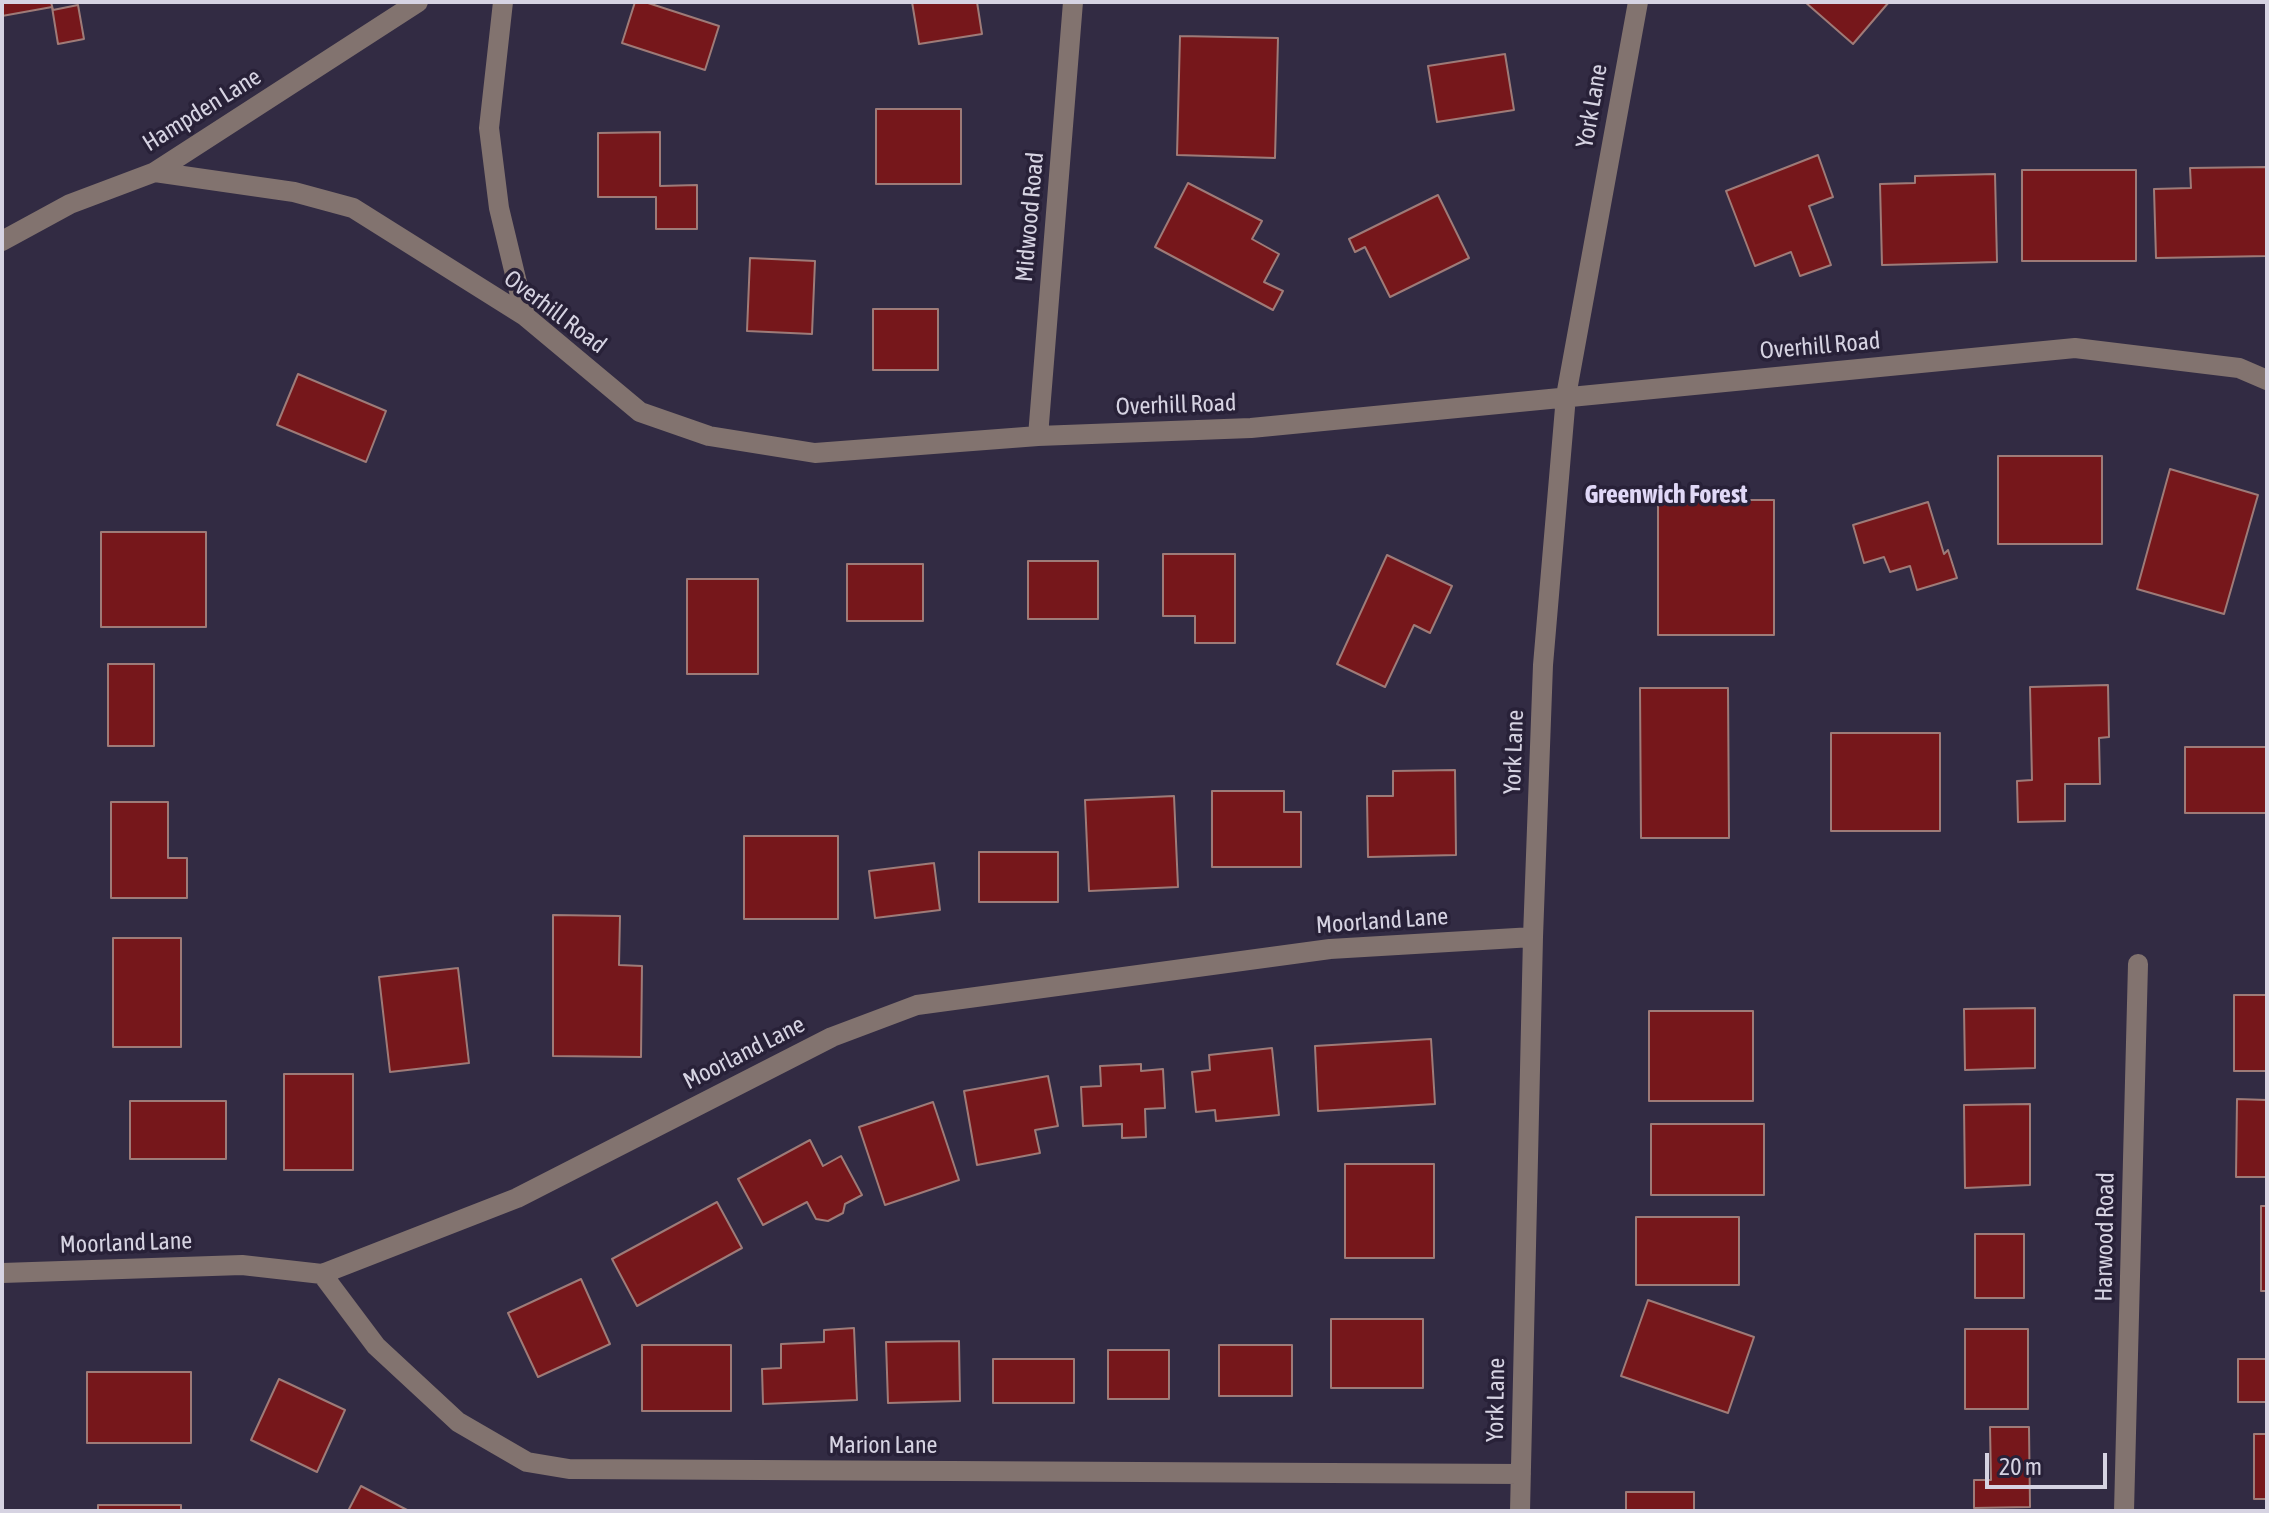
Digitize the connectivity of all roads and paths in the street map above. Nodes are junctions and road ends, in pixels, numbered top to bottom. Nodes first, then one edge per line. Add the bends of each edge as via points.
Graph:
1 (418, 2) edge
2 (503, 2) edge
3 (1073, 2) edge
4 (1638, 2) edge
5 (155, 172) junction
6 (2, 241) edge
7 (525, 316) junction
8 (2267, 380) edge
9 (1566, 396) junction
10 (1038, 436) junction
11 (1533, 937) junction
12 (2138, 964) dead end
13 (2, 1273) edge
14 (322, 1274) junction
15 (1521, 1474) junction
16 (1520, 1511) edge
17 (2124, 1511) edge

1 - 5 street, Hampden Lane
2 - 7 street via 489,128 499,208
3 - 10 street, Midwood Road
4 - 9 street, York Lane
5 - 6 street, Hampden Lane via 70,204
5 - 7 street, Overhill Road via 294,192 353,208
7 - 10 street, Overhill Road via 640,412 709,436 815,453
8 - 9 street, Overhill Road via 2239,368 2075,348
9 - 10 street, Overhill Road via 1251,428
9 - 11 street, York Lane via 1543,665
11 - 14 street, Moorland Lane via 1330,949 917,1005 832,1037 517,1198
11 - 15 street, York Lane
12 - 17 street, Harwood Road
13 - 14 street, Moorland Lane via 242,1265
14 - 15 street, Marion Lane via 376,1346 458,1422 527,1462 569,1469
15 - 16 street, York Lane

